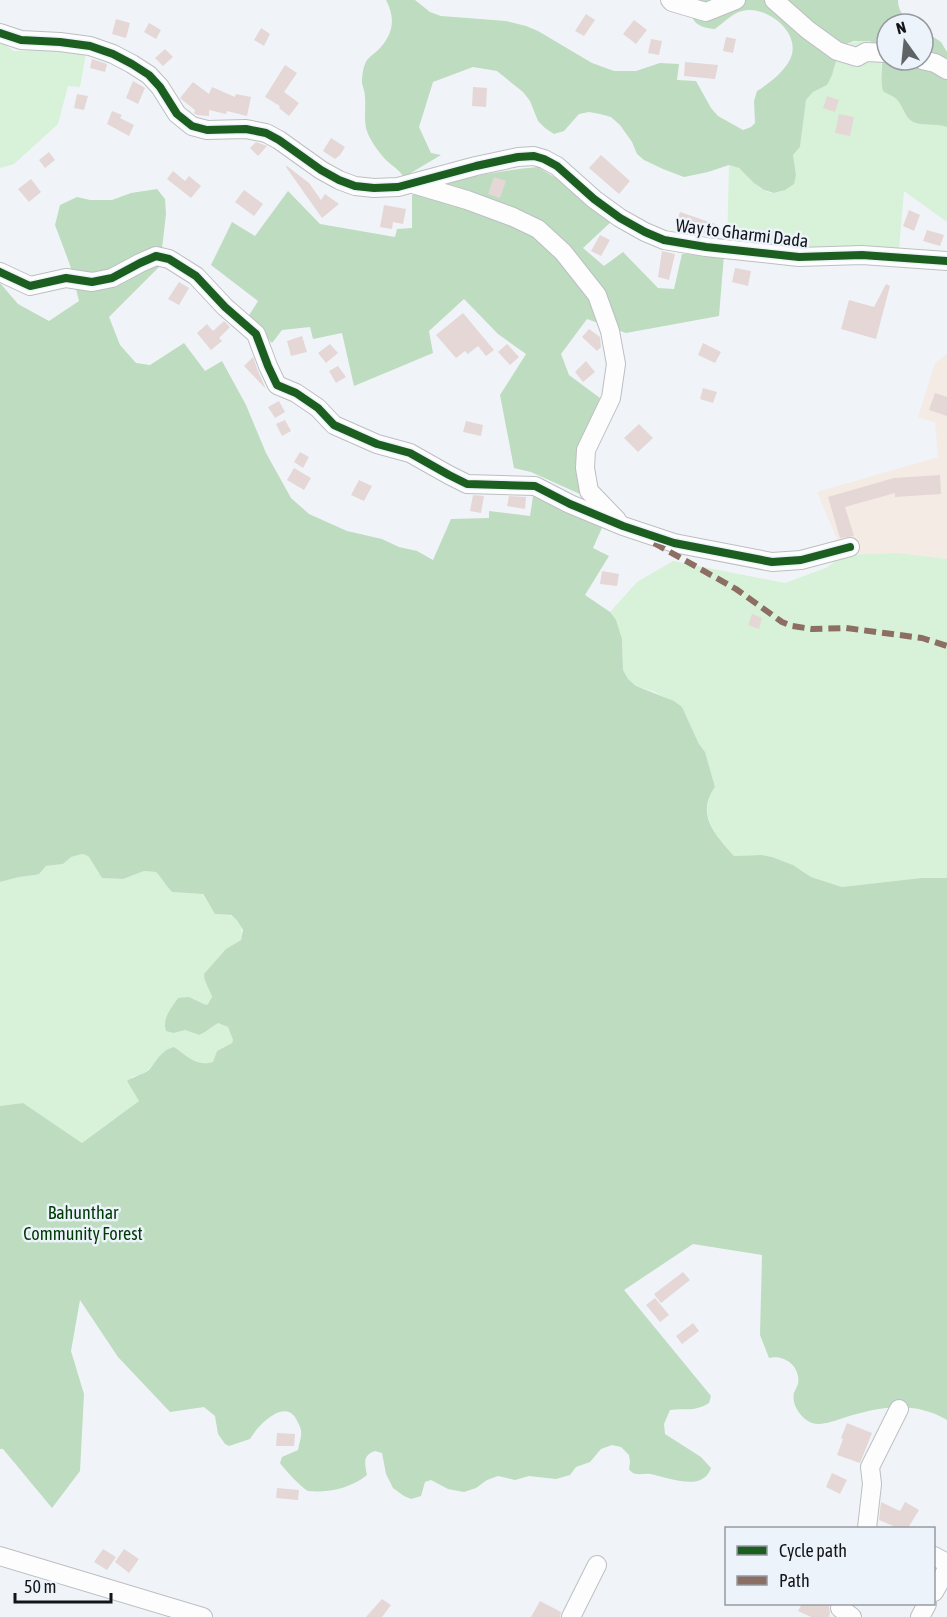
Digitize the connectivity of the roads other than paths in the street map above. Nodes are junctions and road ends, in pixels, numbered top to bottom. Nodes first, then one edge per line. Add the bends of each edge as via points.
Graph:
1 (670, 0) edge
2 (736, 0) edge
3 (774, 0) edge
4 (1, 36) edge
5 (875, 52) edge
6 (413, 184) junction
7 (947, 261) edge
8 (0, 272) edge
9 (623, 525) junction
10 (850, 547) dead end
11 (899, 1408) dead end
12 (867, 1527) edge
13 (0, 1556) edge
14 (597, 1565) dead end
15 (947, 1569) edge
16 (935, 1589) edge
17 (203, 1617) edge
18 (572, 1617) edge

1 - 2 street via 705,12
3 - 5 street via 837,51 858,57
4 - 6 street, Way to Gharmi Dada via 98,48 149,75 177,114 192,126 202,130 246,129 266,133 321,170 355,186 388,188
6 - 7 street, Way to Gharmi Dada via 476,166 534,156 557,166 620,218 664,240 799,257 862,255
6 - 9 street via 467,200 538,229 563,252 597,295 616,364 611,398 586,450 585,468 590,491
8 - 9 street via 30,286 66,278 92,282 112,278 156,256 169,259 196,276 256,334 277,386 304,398 334,425 410,453 467,484 535,486
9 - 10 street via 674,543 772,562 801,560
11 - 12 street via 870,1467
13 - 17 street
14 - 18 street
15 - 16 street

